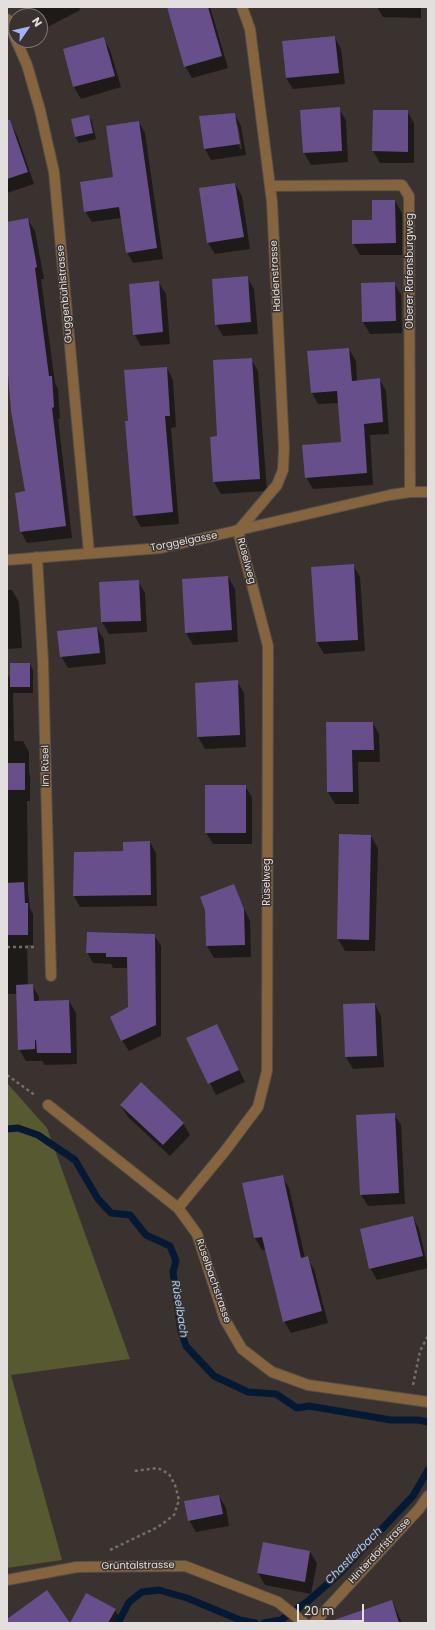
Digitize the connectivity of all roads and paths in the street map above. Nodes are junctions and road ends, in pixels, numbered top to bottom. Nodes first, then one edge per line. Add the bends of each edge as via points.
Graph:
1 (242, 7) edge
2 (20, 48) edge
3 (270, 186) junction
4 (410, 492) junction
5 (428, 492) edge
6 (238, 531) junction
7 (89, 553) junction
8 (37, 557) junction
9 (7, 560) edge
10 (7, 946) edge
11 (50, 948) junction
12 (51, 976) dead end
13 (7, 1075) edge
14 (48, 1105) joint
15 (178, 1208) junction
16 (428, 1336) edge
17 (410, 1399) junction
18 (428, 1402) edge
19 (134, 1471) dead end
20 (428, 1496) edge
21 (104, 1553) dead end
22 (7, 1580) edge
23 (304, 1623) edge
24 (314, 1623) edge

1 - 3 street, Haldenstrasse via 250,29
2 - 7 street, Guggenbühlstrasse via 40,110 54,172
3 - 4 street, Oberer Rafensburgweg via 402,185 409,196
3 - 6 street, Haldenstrasse via 284,448 283,470 278,485
4 - 5 street, Torggelgasse
4 - 6 street, Torggelgasse
6 - 7 street, Torggelgasse via 161,548
6 - 15 street, Rüselweg via 268,646 267,1071 258,1107
7 - 8 street, Torggelgasse
8 - 9 street, Torggelgasse
8 - 11 street, Im Rüsel via 43,662
10 - 11 path
11 - 12 street, Im Rüsel
13 - 14 path
14 - 15 street, Rüselbachstrasse
15 - 17 street, Rüselbachstrasse via 197,1234 225,1320 242,1349 272,1372 308,1385
16 - 17 path via 420,1351
17 - 18 street, Rüselbachstrasse
19 - 21 path via 158,1468 169,1474 179,1500 174,1515 158,1527
20 - 24 street, Hinterdorfstrasse
22 - 23 street, Grüntalstrasse via 77,1567 185,1566 278,1602

